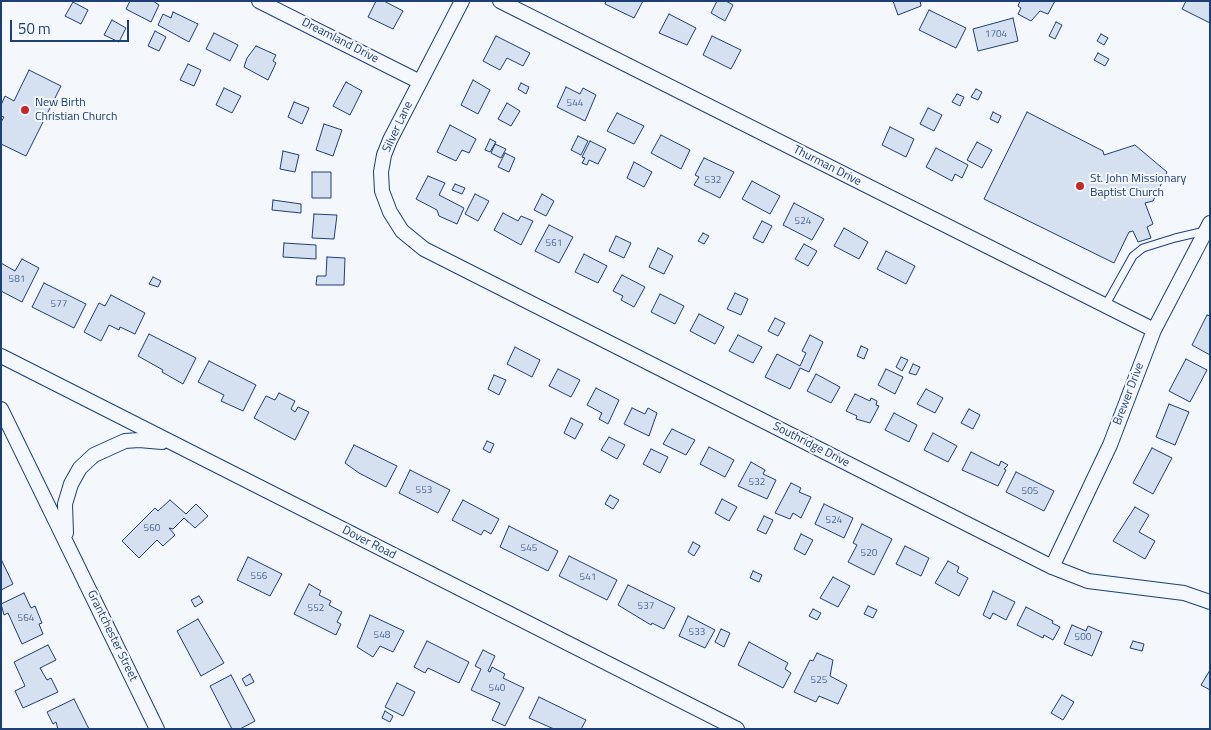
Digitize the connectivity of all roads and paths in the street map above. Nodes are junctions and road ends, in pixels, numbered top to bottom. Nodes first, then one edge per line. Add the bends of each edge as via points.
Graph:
1 (260, 1) edge
2 (462, 1) edge
3 (500, 1) edge
4 (420, 82) junction
5 (1208, 227) edge
6 (424, 250) joint
7 (1105, 306) junction
8 (1154, 330) junction
9 (1, 356) edge
10 (1, 409) edge
11 (175, 445) junction
12 (67, 542) junction
13 (1052, 567) junction
14 (1210, 602) edge
15 (157, 729) edge
16 (737, 729) edge

1 - 4 street, Dreamland Drive
2 - 4 street, Silver Lane
3 - 7 street, Thurman Drive
4 - 6 street, Silver Lane via 390,140 381,172 382,191 390,212 402,231
5 - 7 lane via 1143,248 1133,256
5 - 8 street, Brewer Drive
6 - 13 street, Southridge Drive
7 - 8 street, Thurman Drive
8 - 13 street, Brewer Drive via 1110,445
9 - 11 street, Dover Road
10 - 12 street, Grantchester Street
11 - 12 street, Grantchester Street via 139,440 125,442 94,455 70,484 65,504
11 - 16 street, Dover Road
12 - 15 street, Grantchester Street
13 - 14 street, Southridge Drive via 1088,581 1184,593

